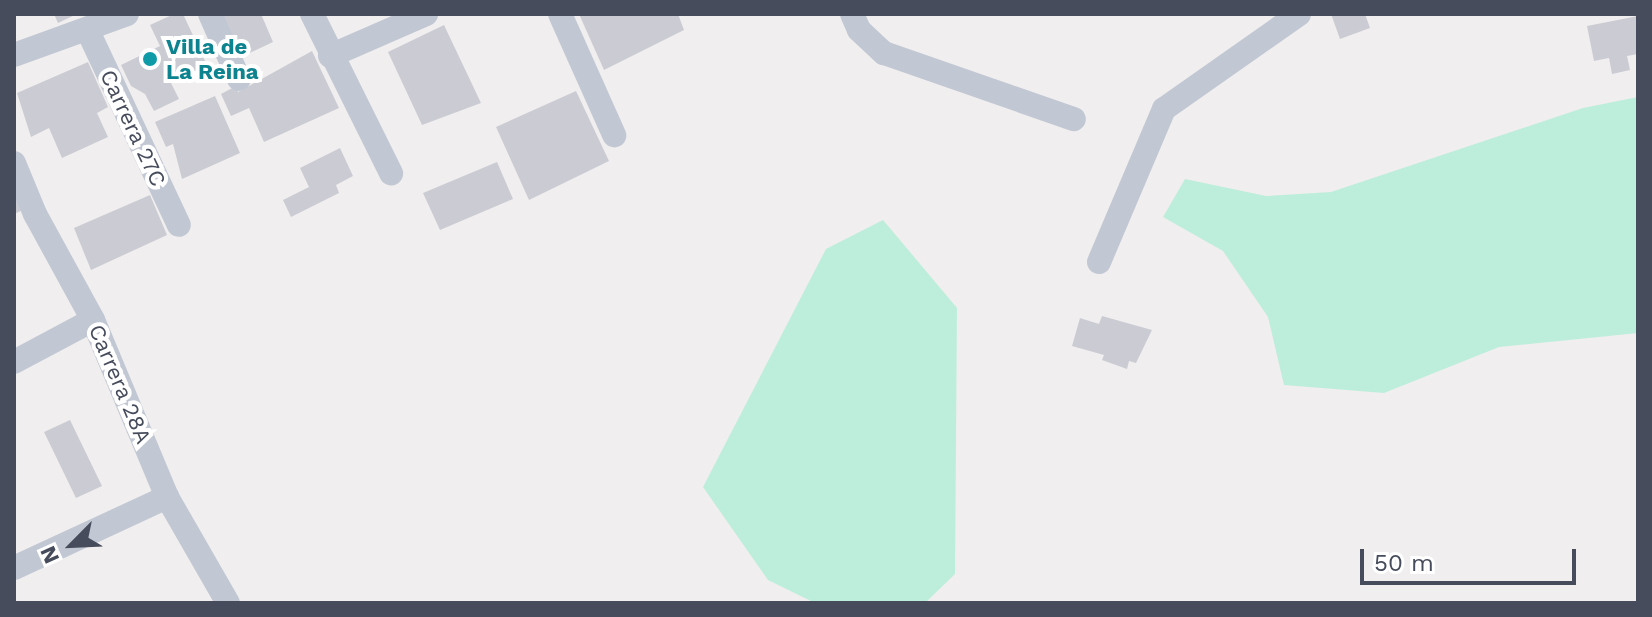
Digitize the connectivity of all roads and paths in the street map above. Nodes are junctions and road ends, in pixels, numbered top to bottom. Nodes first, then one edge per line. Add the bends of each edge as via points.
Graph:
1 (127, 14) edge
2 (210, 14) edge
3 (312, 14) edge
4 (426, 14) edge
5 (560, 14) edge
6 (852, 14) edge
7 (1299, 14) edge
8 (88, 31) junction
9 (14, 55) edge
10 (330, 56) junction
11 (239, 79) dead end
12 (1074, 119) dead end
13 (614, 135) dead end
14 (14, 163) edge
15 (391, 173) dead end
16 (24, 219) edge
17 (179, 225) dead end
18 (1099, 262) dead end
19 (93, 320) junction
20 (14, 362) edge
21 (167, 497) junction
22 (14, 568) edge
23 (228, 603) edge

1 - 8 street
2 - 11 street
3 - 10 street
4 - 10 street
5 - 13 street
6 - 12 street via 859,30 884,53
7 - 18 street via 1164,109
8 - 9 street
8 - 17 street, Carrera 27C
10 - 15 street
14 - 16 street, Carrera 28A
16 - 19 street, Carrera 28A
19 - 20 street
19 - 21 street, Carrera 28A
21 - 22 street
21 - 23 street, Carrera 28A

